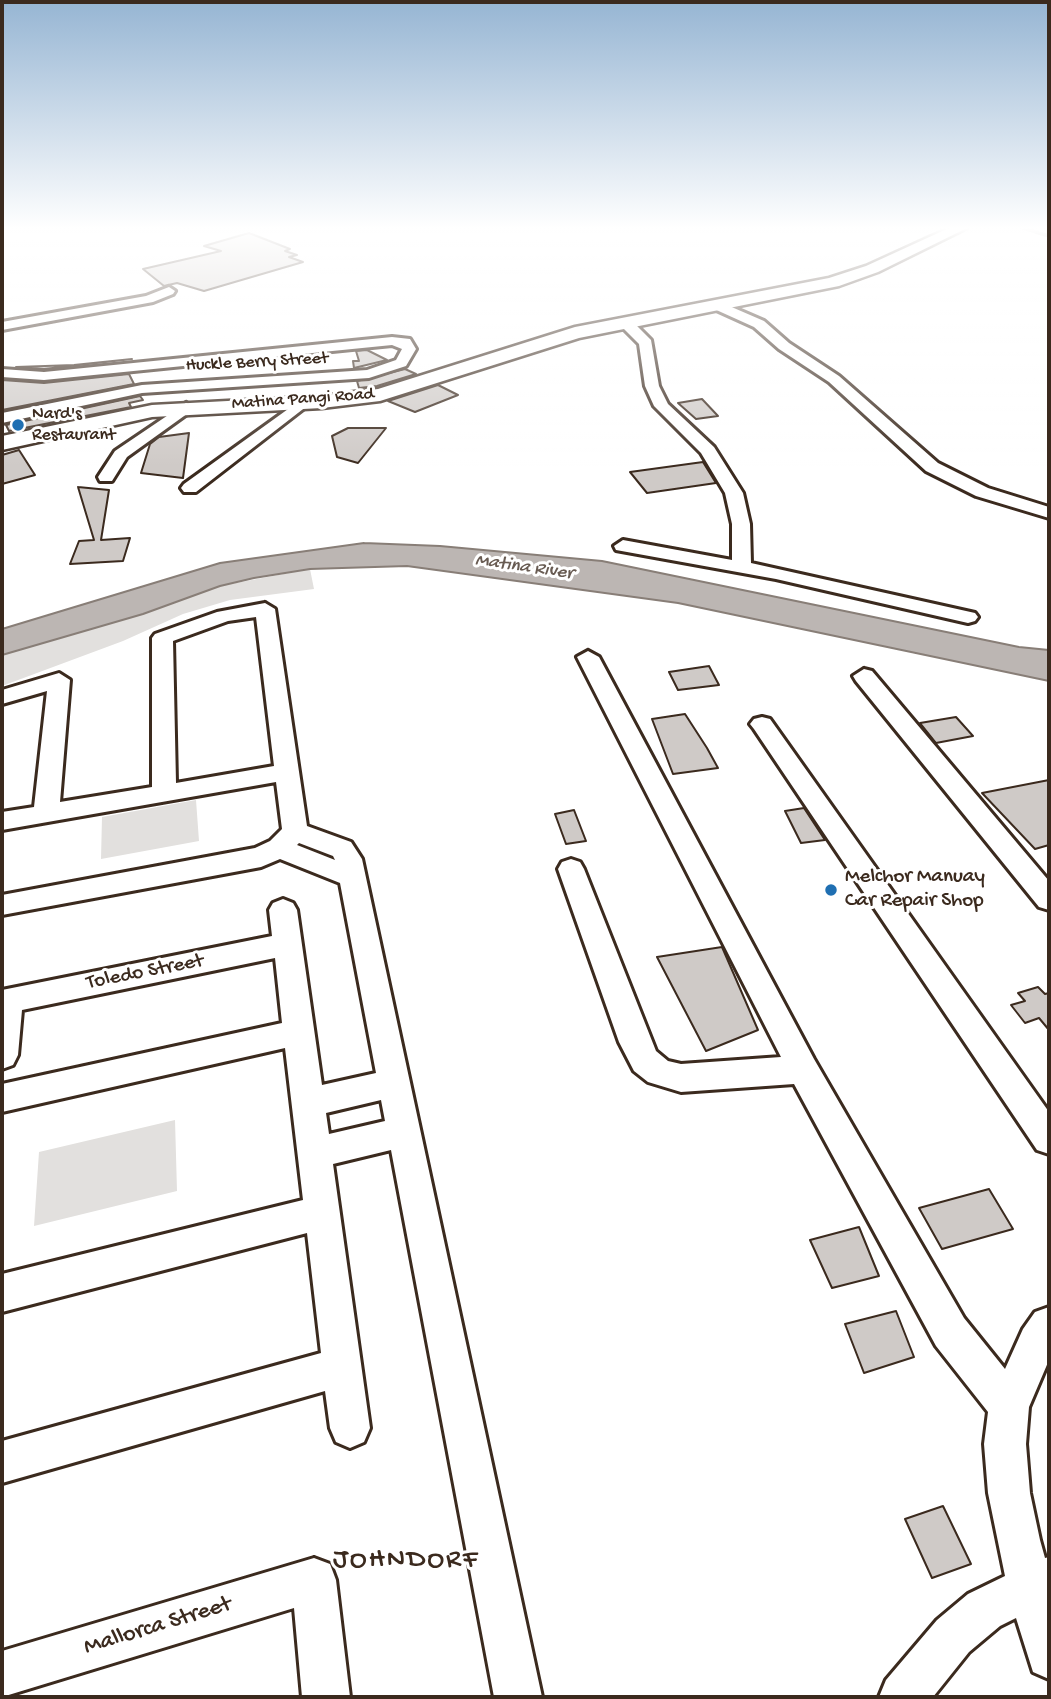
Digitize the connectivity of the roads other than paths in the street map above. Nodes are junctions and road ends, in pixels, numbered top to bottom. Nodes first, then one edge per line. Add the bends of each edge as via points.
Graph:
1 (104, 307) edge
2 (699, 307) edge
3 (723, 307) edge
4 (625, 322) junction
5 (2, 326) edge
6 (101, 370) junction
7 (2, 373) edge
8 (45, 379) junction
9 (13, 389) dead end
10 (139, 402) junction
11 (302, 403) junction
12 (186, 408) junction
13 (2, 418) edge
14 (2, 443) edge
15 (106, 477) dead end
16 (190, 488) dead end
17 (1049, 513) edge
18 (623, 546) dead end
19 (742, 567) junction
20 (968, 617) dead end
21 (588, 657) dead end
22 (864, 676) dead end
23 (2, 697) edge
24 (762, 724) dead end
25 (287, 772) junction
26 (164, 793) junction
27 (46, 813) junction
28 (2, 821) edge
29 (287, 840) junction
30 (571, 869) dead end
31 (1049, 900) edge
32 (2, 905) edge
33 (283, 910) dead end
34 (288, 944) junction
35 (5, 1002) edge
36 (299, 1032) junction
37 (2, 1055) edge
38 (803, 1069) junction
39 (393, 1083) junction
40 (2, 1098) edge
41 (308, 1103) junction
42 (402, 1132) junction
43 (1049, 1139) edge
44 (315, 1153) junction
45 (322, 1212) junction
46 (2, 1293) edge
47 (1049, 1326) edge
48 (343, 1366) junction
49 (1009, 1406) junction
50 (350, 1428) dead end
51 (2, 1462) edge
52 (1039, 1583) edge
53 (1049, 1656) edge
54 (2, 1674) edge
55 (326, 1697) edge
56 (518, 1697) edge
57 (903, 1697) edge

1 - 5 street
2 - 4 street, Matina Pangi Road
3 - 17 street via 759,324 834,379 932,467 962,484
4 - 11 street, Matina Pangi Road via 557,338 393,392
4 - 19 street via 646,343 652,386 662,406 708,450 734,493 741,524
6 - 8 street
6 - 10 street
6 - 10 street, Huckle Berry Street via 405,342 409,349 401,363 369,374
7 - 8 street
8 - 9 street
10 - 12 street, Matina Pangi Road
10 - 13 street
10 - 14 street, Matina Pangi Road
11 - 12 street, Matina Pangi Road
11 - 16 street
12 - 15 street via 121,454
18 - 19 street
19 - 20 street
21 - 38 street
22 - 31 street
23 - 27 street via 59,680
24 - 43 street
25 - 26 street
25 - 26 street via 265,610 239,613 162,638
25 - 29 street
26 - 27 street
27 - 28 street
29 - 32 street via 252,859
29 - 39 street via 351,876
30 - 38 street via 645,1062 681,1078
33 - 34 street
34 - 35 street, Toledo Street
34 - 36 street
35 - 37 street
36 - 40 street
36 - 41 street
38 - 49 street via 950,1332
39 - 41 street
39 - 42 street
41 - 44 street
42 - 44 street
42 - 56 street
44 - 45 street
45 - 46 street
45 - 48 street
47 - 49 street
48 - 50 street
48 - 51 street
49 - 52 street via 1005,1444 1009,1493
52 - 53 street
52 - 57 street via 984,1610 953,1636
54 - 55 street, Mallorca Street via 314,1580

